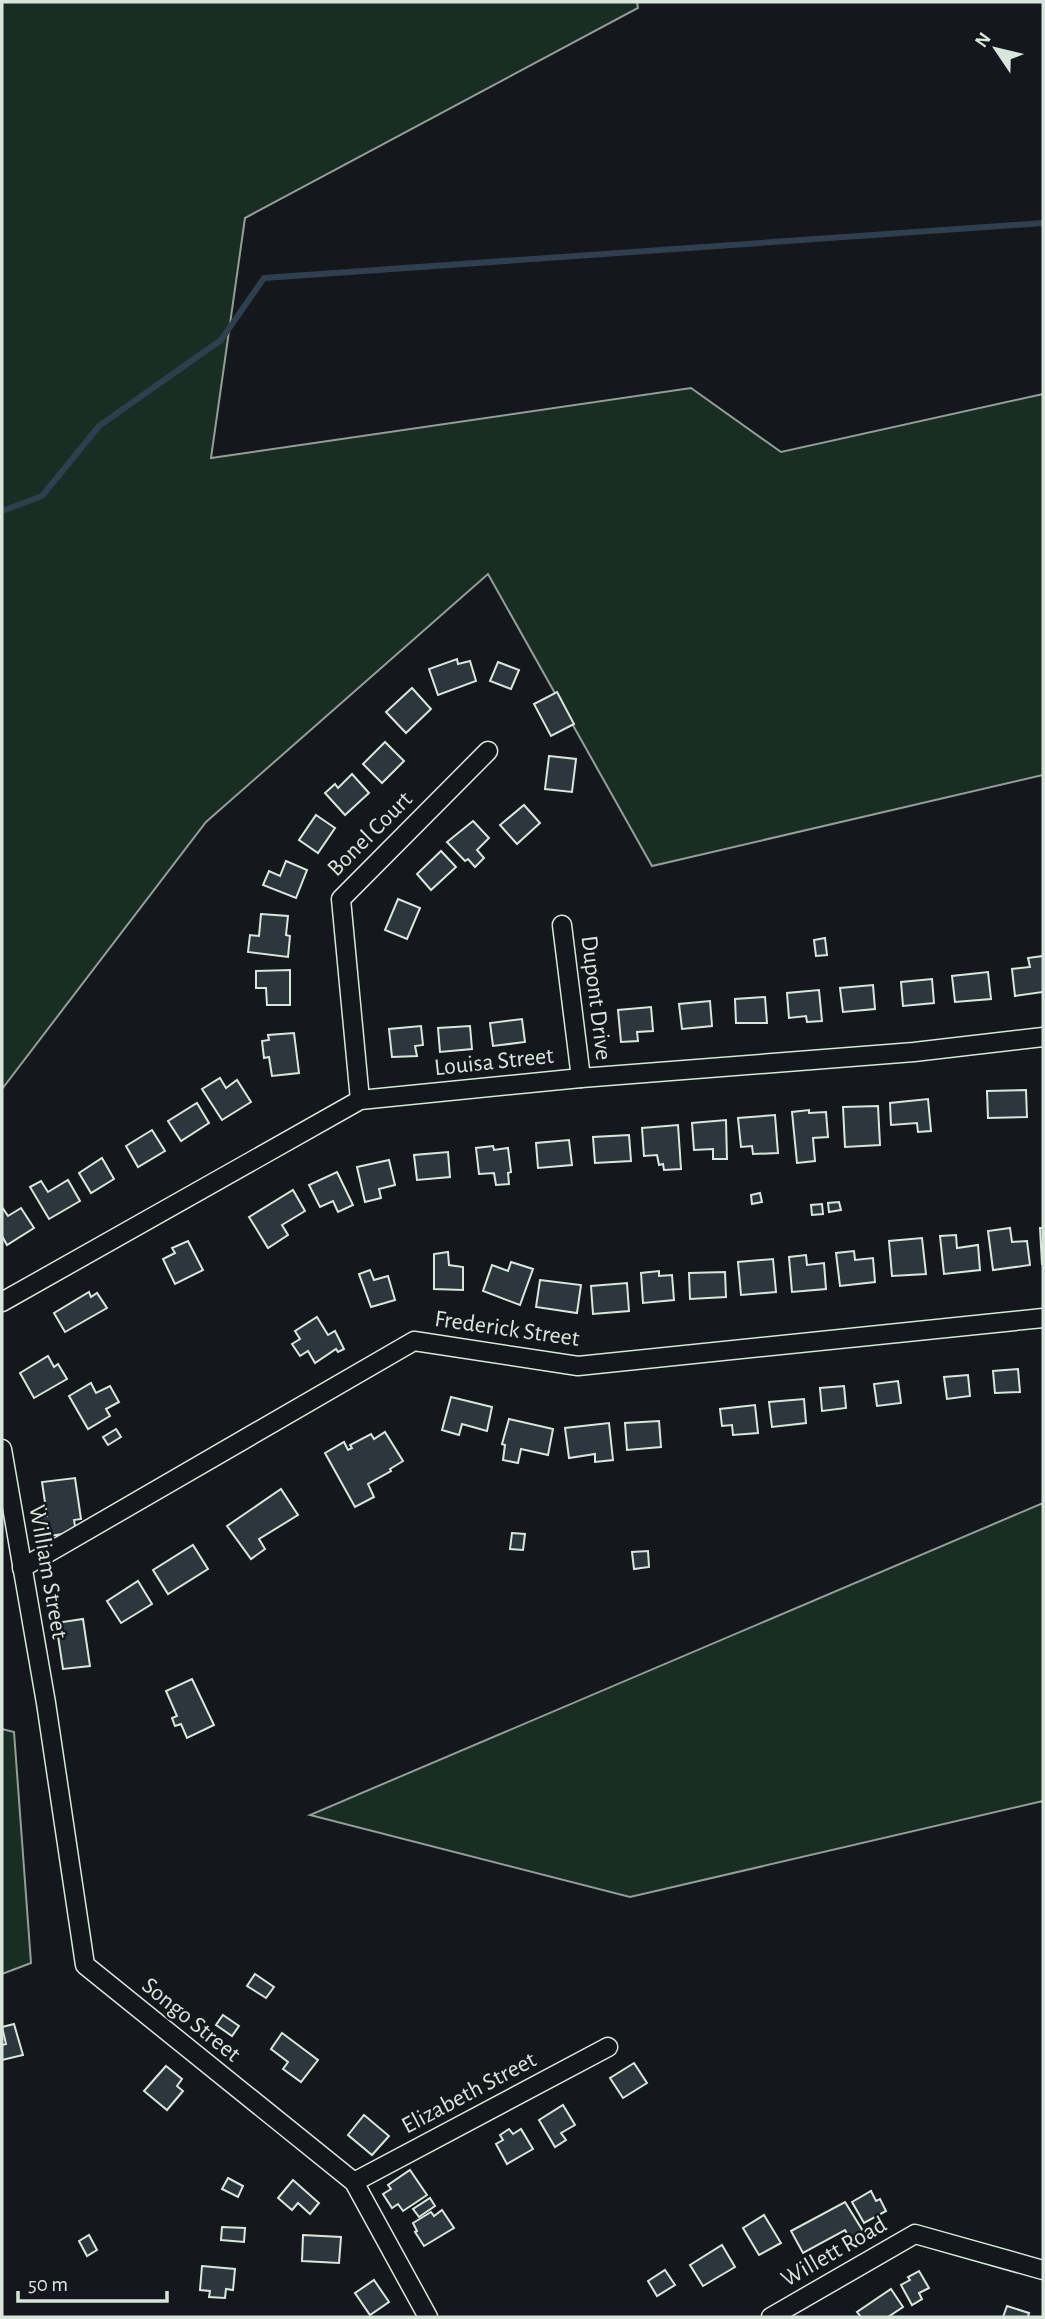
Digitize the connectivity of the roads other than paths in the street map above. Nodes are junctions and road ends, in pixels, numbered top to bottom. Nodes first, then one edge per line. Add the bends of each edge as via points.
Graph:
1 (488, 751) dead end
2 (562, 925) dead end
3 (1043, 1037) edge
4 (582, 1078) junction
5 (360, 1100) junction
6 (2, 1302) edge
7 (1043, 1318) edge
8 (2, 1449) edge
9 (22, 1568) junction
10 (46, 1703) joint
11 (608, 2047) dead end
12 (354, 2182) junction
13 (1043, 2270) edge
14 (428, 2317) edge
15 (771, 2317) edge

1 - 5 street, Bonel Court via 341,899
2 - 4 street, Dupont Drive
3 - 4 street, Louisa Street via 914,1052
4 - 5 street, Louisa Street
5 - 6 street, Louisa Street
7 - 9 street, Frederick Street via 578,1366 414,1341
8 - 9 street, William Street
9 - 10 street, William Street
10 - 12 street, Songo Street via 85,1965
11 - 12 street, Elizabeth Street
12 - 14 street, Songo Street
13 - 15 street, Willett Road via 915,2234

